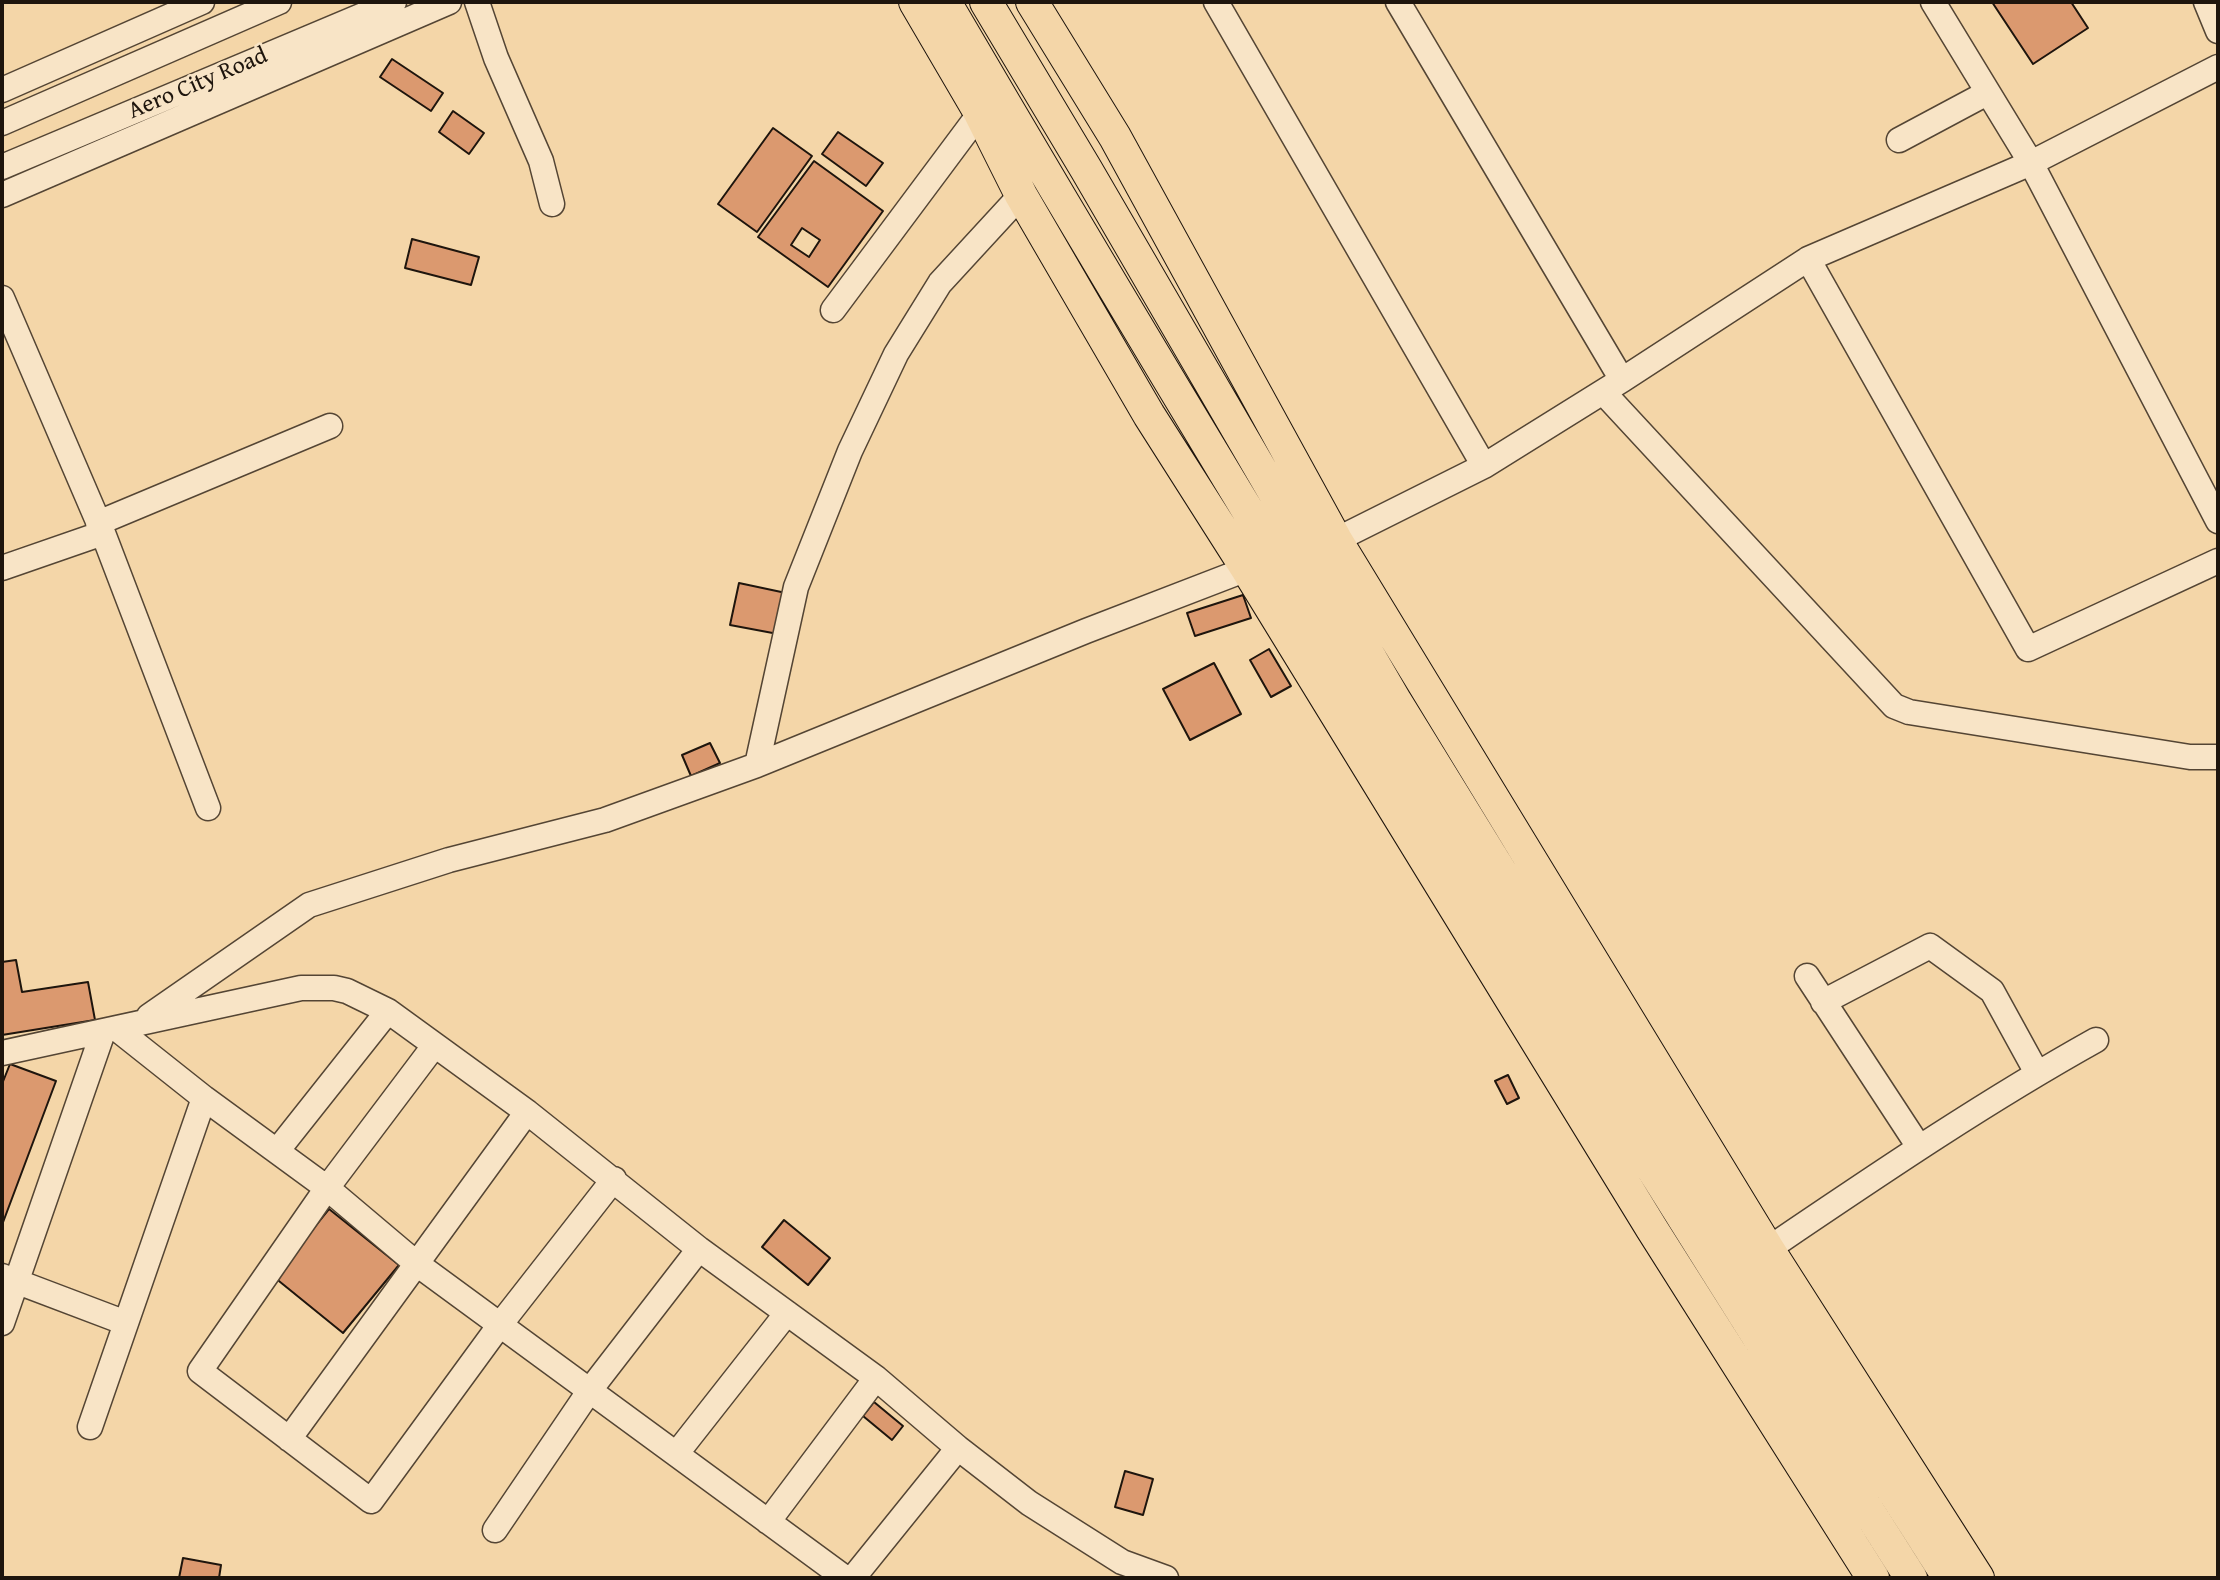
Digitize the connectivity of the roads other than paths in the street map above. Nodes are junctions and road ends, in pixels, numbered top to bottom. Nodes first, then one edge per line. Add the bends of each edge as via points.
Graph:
1 (202, 2) edge
2 (279, 2) edge
3 (394, 2) edge
4 (449, 2) edge
5 (477, 2) edge
6 (915, 2) edge
7 (945, 2) edge
8 (986, 2) edge
9 (1032, 2) edge
10 (1216, 2) edge
11 (1398, 2) edge
12 (1933, 2) edge
13 (2206, 2) edge
14 (2218, 31) edge
15 (2218, 67) edge
16 (2, 90) edge
17 (1987, 93) junction
18 (980, 113) junction
19 (2, 123) edge
20 (1899, 141) dead end
21 (2031, 163) junction
22 (2, 167) edge
23 (2, 195) edge
24 (1021, 195) junction
25 (552, 204) dead end
26 (1808, 259) junction
27 (4, 308) edge
28 (833, 310) dead end
29 (1613, 386) junction
30 (330, 426) dead end
31 (1484, 466) junction
32 (2218, 520) edge
33 (100, 528) junction
34 (1336, 540) junction
35 (2218, 561) edge
36 (2, 568) edge
37 (1247, 569) junction
38 (1387, 712) junction
39 (2218, 757) edge
40 (757, 765) junction
41 (208, 808) dead end
42 (1807, 976) dead end
43 (1823, 1002) junction
44 (388, 1011) junction
45 (119, 1028) junction
46 (2096, 1040) dead end
47 (434, 1046) junction
48 (2, 1053) edge
49 (2037, 1073) junction
50 (204, 1098) junction
51 (527, 1112) junction
52 (1919, 1147) junction
53 (276, 1152) junction
54 (614, 1179) junction
55 (327, 1188) junction
56 (699, 1249) junction
57 (1768, 1249) junction
58 (417, 1264) junction
59 (9, 1279) edge
60 (788, 1313) junction
61 (2, 1323) edge
62 (126, 1323) junction
63 (499, 1326) junction
64 (876, 1378) junction
65 (590, 1390) junction
66 (90, 1427) dead end
67 (289, 1439) junction
68 (958, 1448) junction
69 (677, 1453) junction
70 (768, 1522) junction
71 (495, 1530) dead end
72 (1119, 1570) edge
73 (845, 1578) edge
74 (853, 1578) edge
75 (1166, 1578) edge
76 (1873, 1578) edge
77 (1911, 1578) edge
78 (1948, 1578) edge
79 (1978, 1578) edge

1 - 16 street
2 - 19 street, Aero City Road
3 - 22 street, Aero City Road
4 - 23 street
5 - 25 street via 541,161
6 - 18 main road
7 - 38 main road via 1051,186
8 - 38 main road via 1086,169
9 - 34 main road via 1115,137
10 - 31 street
11 - 29 street
12 - 17 street
13 - 14 street
15 - 21 street
17 - 20 street
17 - 21 street
18 - 24 main road
18 - 28 street
21 - 26 street
21 - 32 street
24 - 37 main road via 1149,415
24 - 40 street via 940,283 896,354 850,451 796,587
26 - 29 street
26 - 35 street via 2028,649
27 - 33 street
29 - 31 street
29 - 39 street via 1894,706 2177,755
30 - 33 street
31 - 34 street
33 - 36 street
33 - 41 street
34 - 57 main road
37 - 40 street
37 - 76 main road via 1652,1230
38 - 77 main road via 1721,1279
38 - 78 main road via 1554,959
40 - 45 street via 605,820 449,860 309,905
42 - 43 street
43 - 49 street via 1930,946 1992,991
43 - 52 street
44 - 45 street via 347,990 301,988
44 - 47 street
44 - 53 street
45 - 48 street
45 - 50 street
45 - 59 street
46 - 49 street
47 - 51 street
47 - 55 street
49 - 52 street
50 - 53 street
50 - 62 street
51 - 54 street
51 - 58 street
52 - 57 street
53 - 55 street
54 - 56 street
54 - 63 street
55 - 58 street
55 - 67 street via 201,1371
56 - 60 street
56 - 65 street
57 - 79 main road
58 - 63 street
58 - 67 street
59 - 61 street
59 - 62 street
60 - 64 street
60 - 69 street
62 - 66 street
63 - 65 street
63 - 67 street via 371,1501
64 - 68 street
64 - 70 street
65 - 69 street
65 - 71 street
68 - 72 street
68 - 74 street
69 - 70 street
70 - 73 street
72 - 75 street

